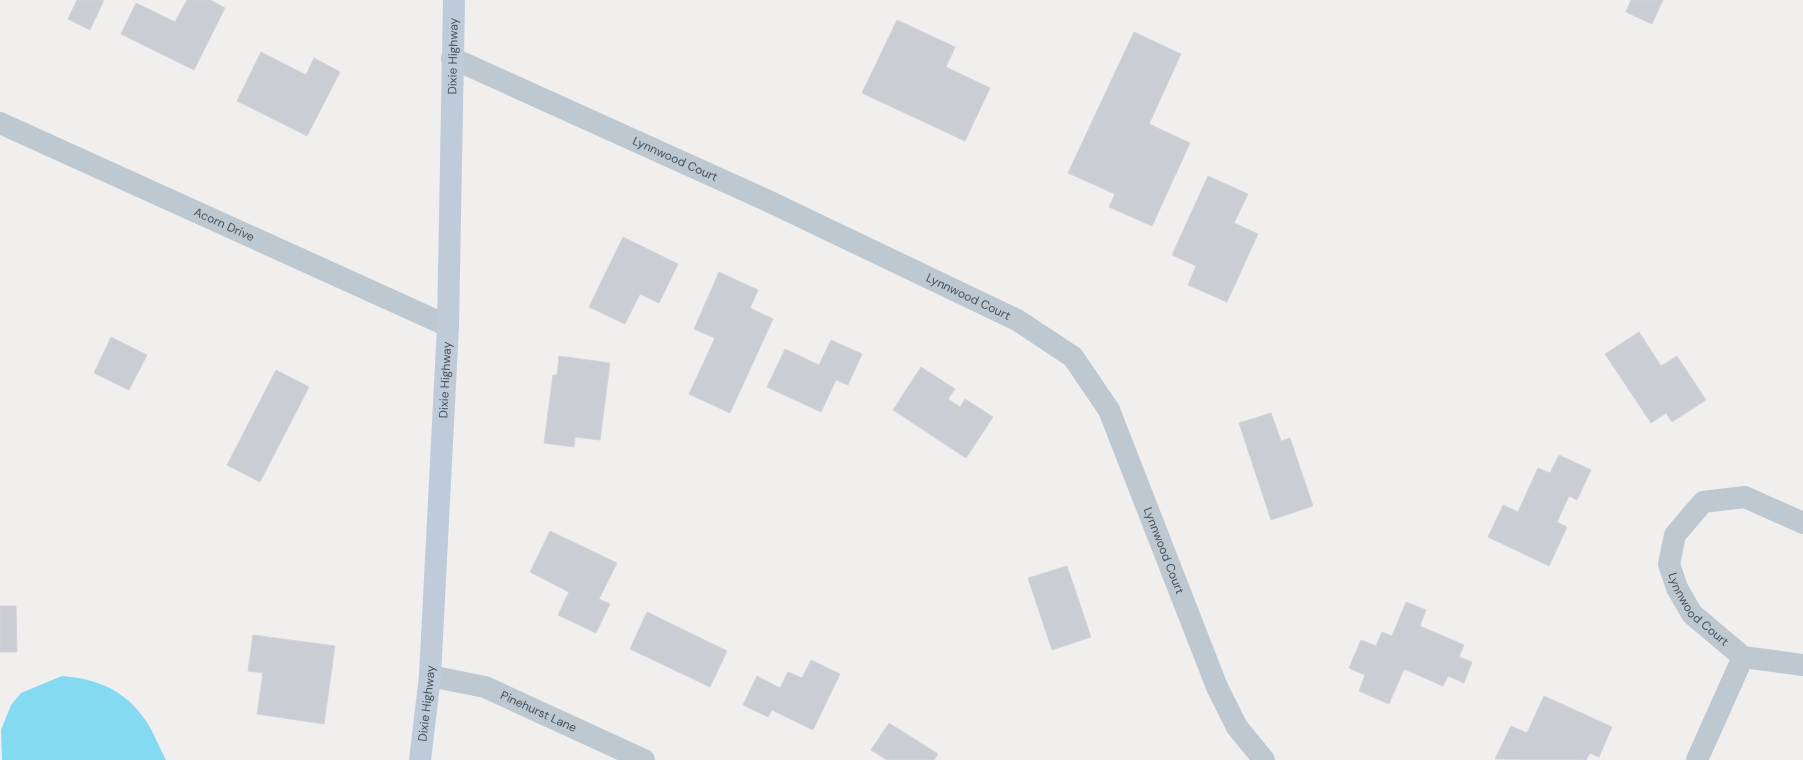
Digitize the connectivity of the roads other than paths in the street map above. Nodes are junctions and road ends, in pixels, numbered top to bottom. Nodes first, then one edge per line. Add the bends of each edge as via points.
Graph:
1 (454, 0) edge
2 (452, 58) junction
3 (0, 123) edge
4 (448, 326) junction
5 (1803, 523) edge
6 (1743, 657) junction
7 (1803, 665) edge
8 (430, 676) junction
9 (420, 760) edge
10 (644, 760) edge
11 (1264, 760) edge
12 (1697, 760) edge

1 - 2 main road, Dixie Highway
2 - 4 main road, Dixie Highway
2 - 11 street, Lynnwood Court via 766,200 1017,320 1072,357 1109,410 1217,687 1237,727
3 - 4 street, Acorn Drive
4 - 8 main road, Dixie Highway
5 - 6 street, Lynnwood Court via 1745,497 1703,502 1675,535 1669,564 1677,588 1692,614
6 - 7 street
6 - 12 street
8 - 9 main road, Dixie Highway
8 - 10 street, Pinehurst Lane via 485,687

